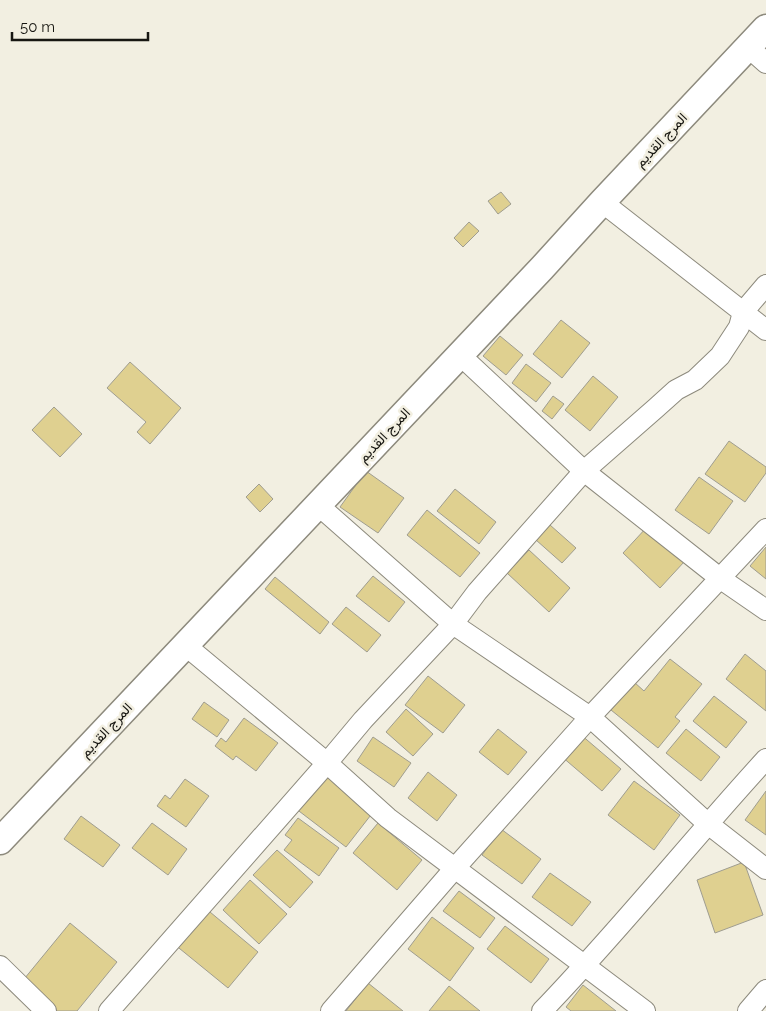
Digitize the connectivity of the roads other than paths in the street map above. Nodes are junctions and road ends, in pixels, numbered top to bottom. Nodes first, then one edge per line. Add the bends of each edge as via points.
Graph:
1 (766, 28) edge
2 (757, 55) edge
3 (602, 202) junction
4 (766, 285) edge
5 (743, 312) junction
6 (766, 330) edge
7 (460, 355) junction
8 (584, 471) junction
9 (318, 505) junction
10 (766, 529) edge
11 (721, 579) junction
12 (766, 610) edge
13 (453, 624) junction
14 (185, 645) junction
15 (590, 717) junction
16 (766, 760) edge
17 (327, 764) junction
18 (707, 824) junction
19 (0, 841) edge
20 (454, 868) junction
21 (766, 869) edge
22 (0, 966) edge
23 (584, 967) junction
24 (766, 990) edge
25 (46, 1011) edge
26 (109, 1011) edge
27 (331, 1011) edge
28 (542, 1011) edge
29 (645, 1011) edge
30 (748, 1011) edge

1 - 2 main road, المرج القديم
2 - 3 main road, المرج القديم
3 - 5 street
3 - 7 main road, المرج القديم
4 - 5 street
5 - 6 street
5 - 8 street via 730,342 705,372 676,390
7 - 8 street
7 - 9 main road, المرج القديم
8 - 11 street
8 - 13 street via 477,592
9 - 13 street
9 - 14 main road, المرج القديم
10 - 11 street
11 - 12 street
11 - 15 street
13 - 15 street
13 - 17 street via 363,720
14 - 17 street
14 - 19 main road, المرج القديم
15 - 18 street
15 - 20 street
16 - 18 street
17 - 20 street via 388,818
17 - 26 street
18 - 21 street
18 - 23 street
20 - 23 street
20 - 27 street
22 - 25 street
23 - 28 street
23 - 29 street
24 - 30 street

